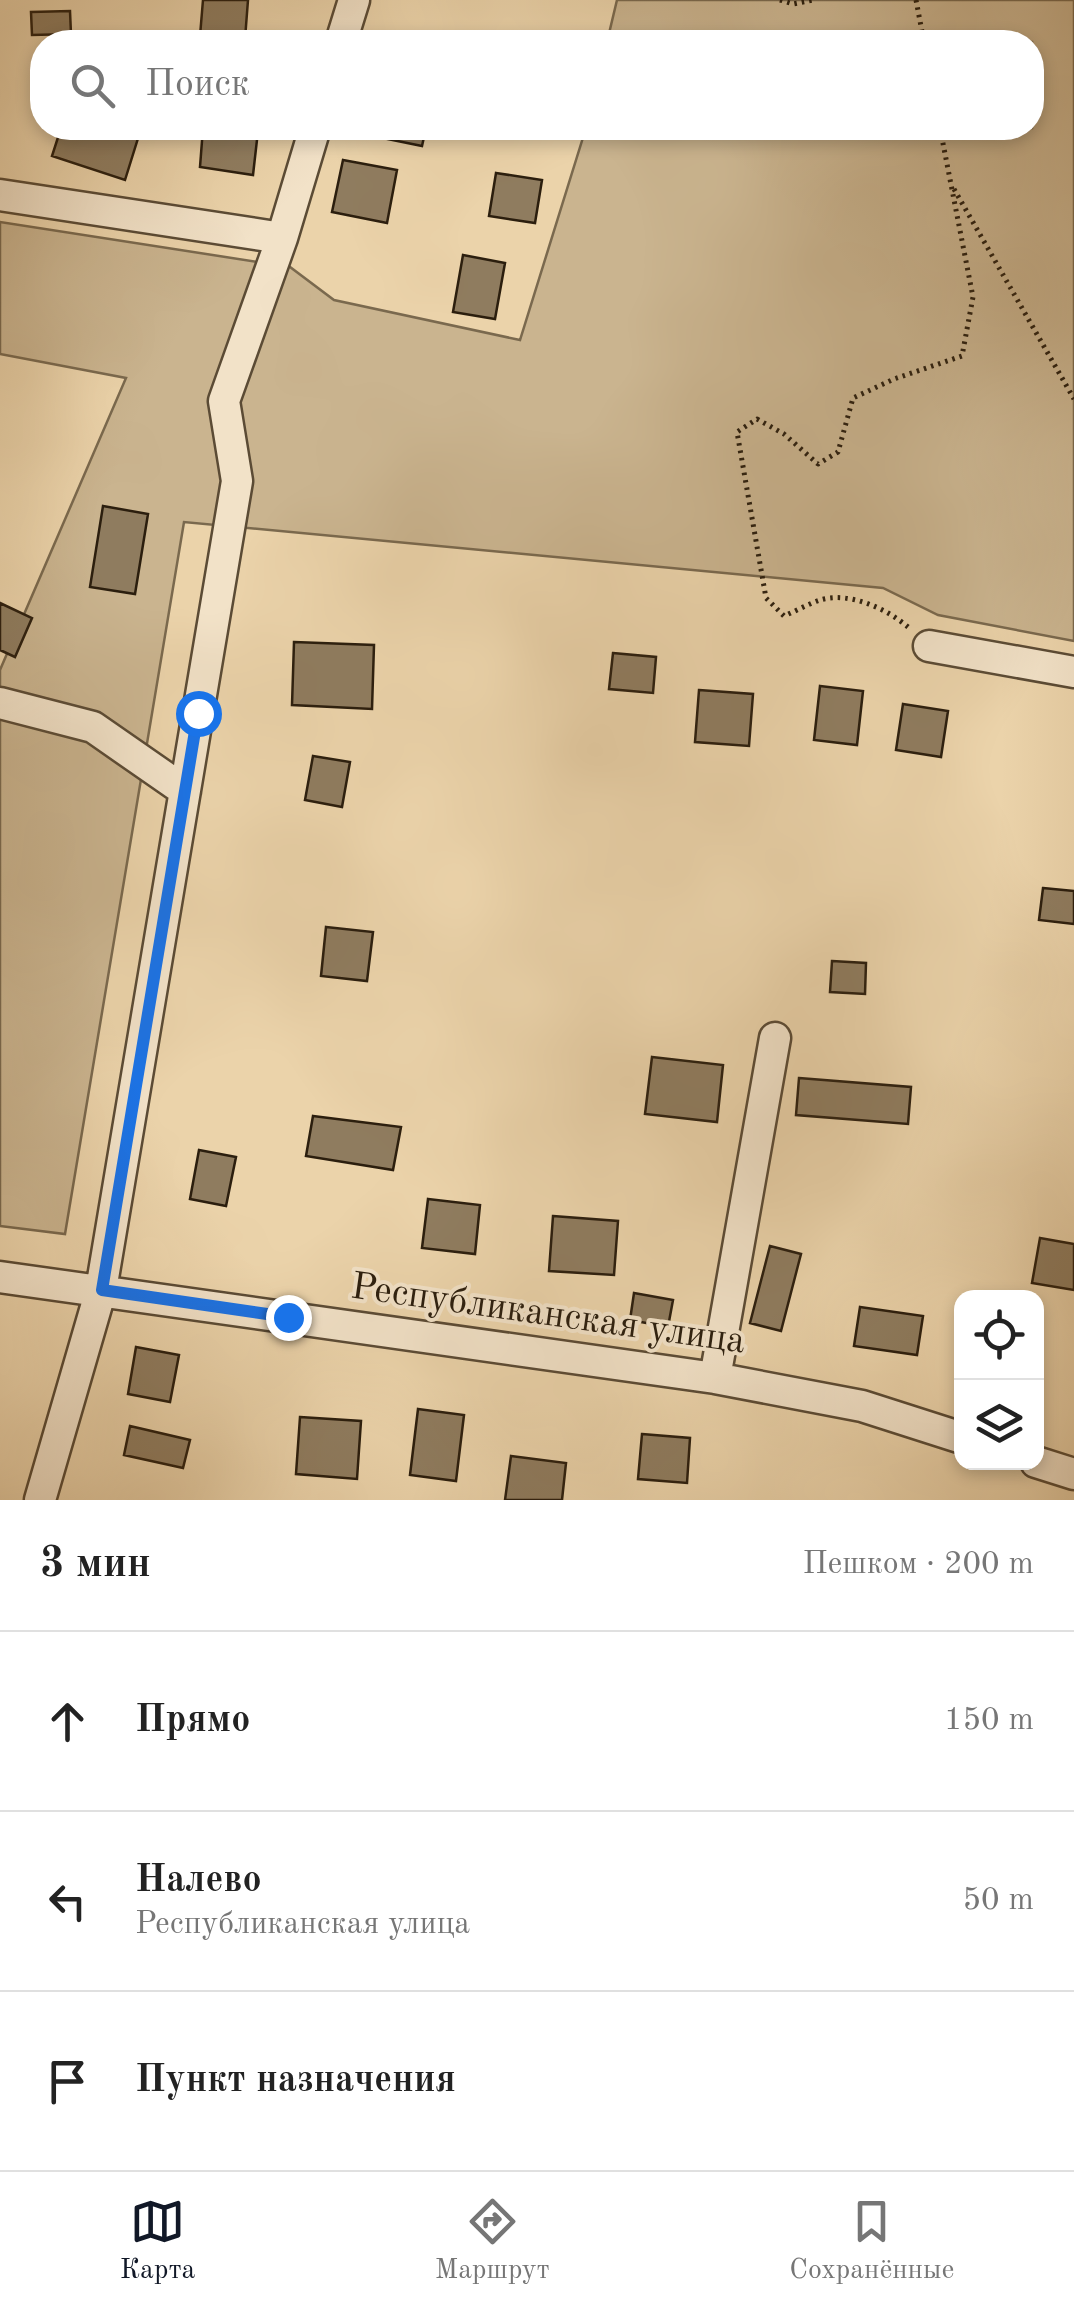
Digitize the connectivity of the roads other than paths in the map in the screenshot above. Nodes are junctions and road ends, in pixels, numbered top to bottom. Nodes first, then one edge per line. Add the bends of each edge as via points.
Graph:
1 (354, 0) edge
2 (345, 30) edge
3 (311, 140) edge
4 (0, 195) edge
5 (282, 238) junction
6 (929, 646) road end
7 (1074, 672) edge
8 (0, 703) edge
9 (185, 791) junction
10 (775, 1038) dead end
11 (0, 1278) edge
12 (102, 1290) junction
13 (715, 1378) junction
14 (954, 1435) edge
15 (1044, 1465) edge
16 (1074, 1474) edge
17 (40, 1500) edge

1 - 2 street
3 - 5 street
4 - 5 street
5 - 9 street via 224,400 237,481
6 - 7 street
8 - 9 street via 93,727
9 - 12 street
10 - 13 street
11 - 12 street, Республиканская улица
12 - 13 street, Республиканская улица
12 - 17 street
13 - 14 street, Республиканская улица via 862,1406
15 - 16 street

